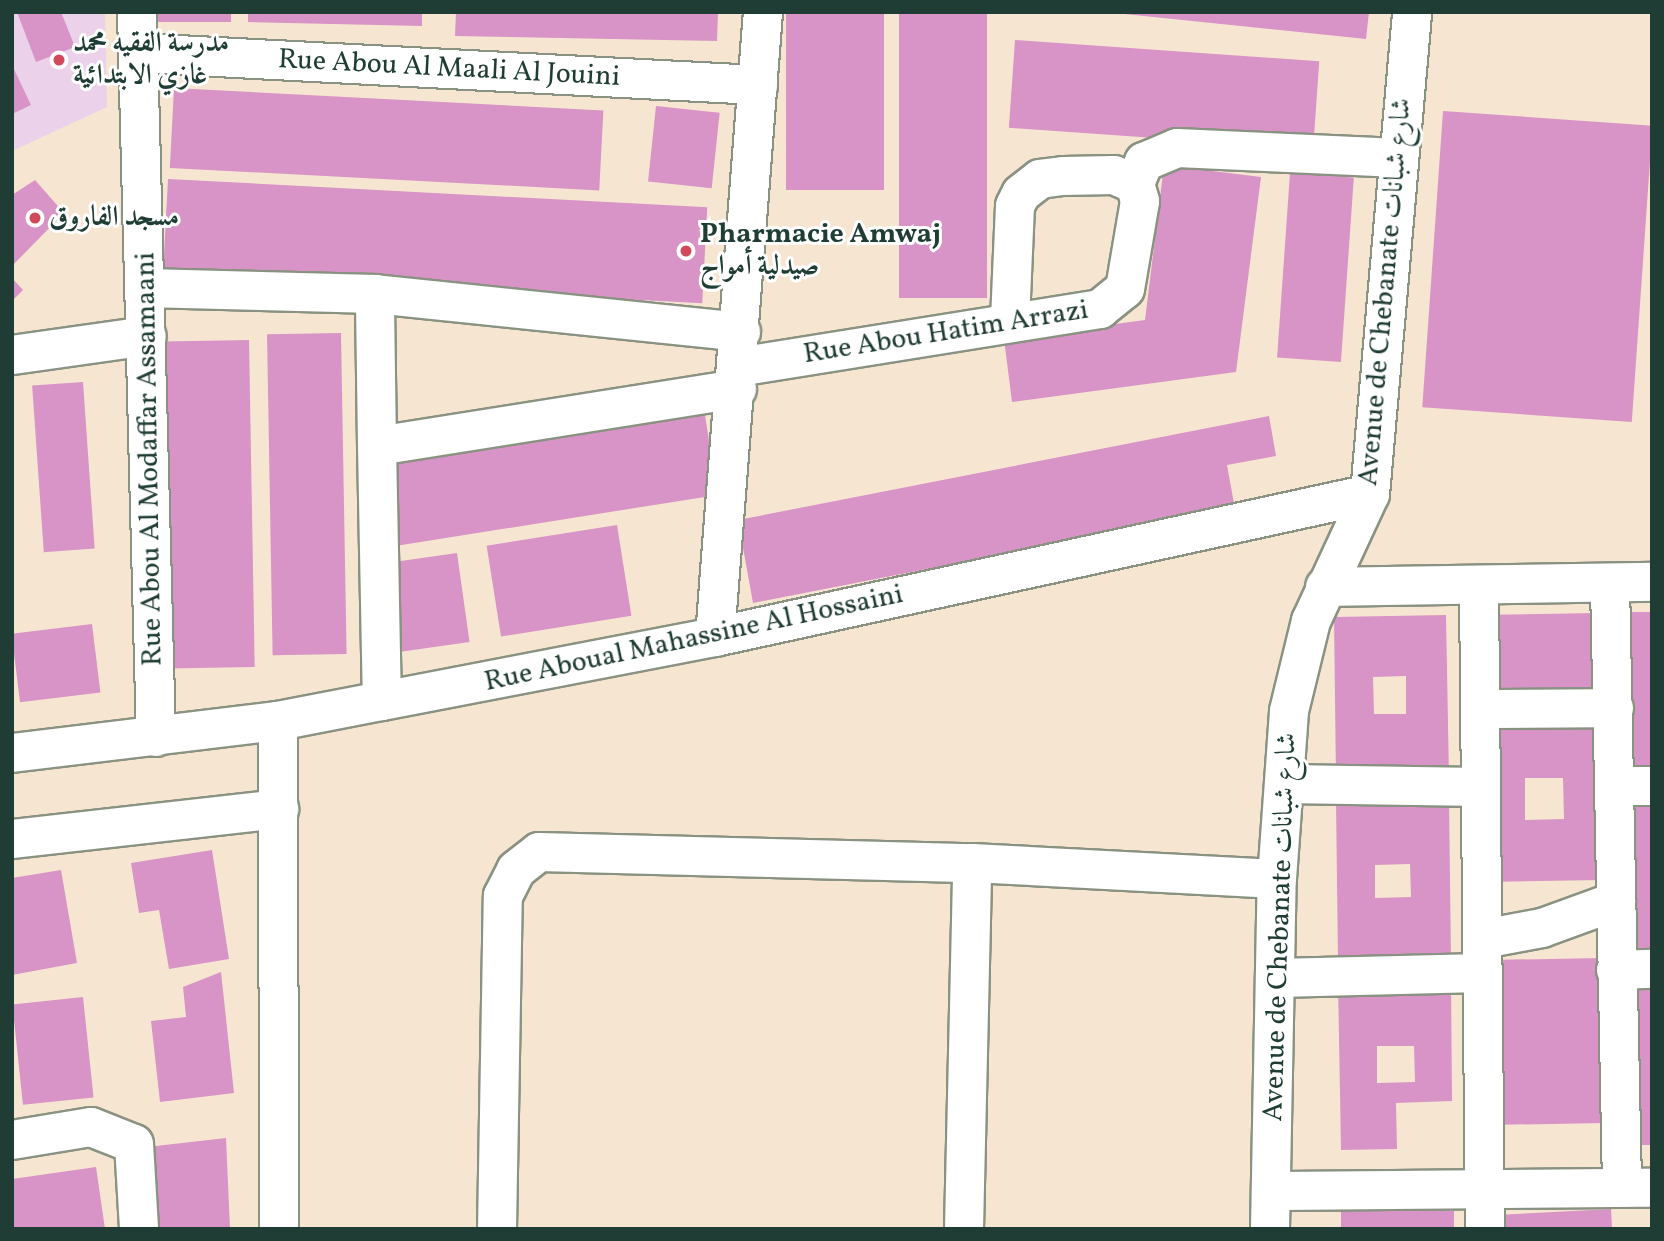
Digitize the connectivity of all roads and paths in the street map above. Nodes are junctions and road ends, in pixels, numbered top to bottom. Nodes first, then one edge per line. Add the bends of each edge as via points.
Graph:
1 (137, 12) edge
2 (763, 12) edge
3 (1412, 12) edge
4 (139, 53) junction
5 (758, 85) junction
6 (1399, 158) junction
7 (1135, 184) junction
8 (146, 289) junction
9 (375, 294) junction
10 (1010, 322) junction
11 (147, 336) junction
12 (12, 355) edge
13 (739, 363) junction
14 (377, 446) junction
15 (1370, 494) junction
16 (1652, 582) edge
17 (1610, 583) junction
18 (1479, 585) junction
19 (1325, 587) junction
20 (715, 637) junction
21 (382, 701) junction
22 (1614, 708) junction
23 (1480, 709) junction
24 (278, 721) junction
25 (156, 737) junction
26 (12, 752) edge
27 (1284, 784) junction
28 (1614, 786) junction
29 (1652, 786) edge
30 (1480, 787) junction
31 (279, 809) junction
32 (12, 839) edge
33 (972, 863) junction
34 (1277, 879) junction
35 (1616, 901) junction
36 (1483, 956) junction
37 (1634, 969) edge
38 (1275, 978) junction
39 (12, 1140) edge
40 (1485, 1186) junction
41 (1637, 1187) edge
42 (1271, 1191) junction
43 (139, 1229) edge
44 (279, 1229) edge
45 (498, 1229) edge
46 (964, 1229) edge
47 (1270, 1229) edge
48 (1485, 1229) edge

1 - 4 street, Rue Abou Al Modaffar Assamaani
2 - 5 street
3 - 6 street, Avenue de Chebanate شارع شبانات
4 - 5 street, Rue Abou Al Maali Al Jouini
4 - 8 street, Rue Abou Al Modaffar Assamaani
5 - 13 street
6 - 7 street via 1177,148 1144,162
6 - 15 street, Avenue de Chebanate شارع شبانات
7 - 10 street, Rue Abou Hatim Arrazi via 1140,201 1129,274 1115,301 1072,316
7 - 10 street, Rue Abou Hatim Arrazi via 1114,175 1063,176 1029,185 1015,206
8 - 9 street
8 - 11 street, Rue Abou Al Modaffar Assamaani
9 - 13 street
9 - 14 street
10 - 13 street, Rue Abou Hatim Arrazi
11 - 12 street
11 - 25 street, Rue Abou Al Modaffar Assamaani
13 - 14 street
13 - 20 street
14 - 21 street
15 - 19 street, Avenue de Chebanate شارع شبانات via 1345,555
15 - 20 street, Rue Aboual Mahassine Al Hossaini
16 - 17 street
17 - 18 street
17 - 22 street
18 - 19 street
18 - 23 street
19 - 27 street, Avenue de Chebanate شارع شبانات via 1298,670
20 - 21 street, Rue Aboual Mahassine Al Hossaini
21 - 24 street, Rue Aboual Mahassine Al Hossaini
22 - 23 street
22 - 28 street
23 - 30 street
24 - 25 street, Rue Aboual Mahassine Al Hossaini
24 - 31 street
25 - 26 street, Rue Aboual Mahassine Al Hossaini
27 - 30 street
27 - 34 street, Avenue de Chebanate شارع شبانات
28 - 29 street
28 - 35 street
30 - 36 street
31 - 32 street
31 - 44 street
33 - 34 street
33 - 45 street via 555,849 526,860 503,896
33 - 46 street
34 - 38 street, Avenue de Chebanate شارع شبانات
35 - 36 street
35 - 37 street
36 - 38 street
36 - 40 street
37 - 41 street
38 - 42 street, Avenue de Chebanate شارع شبانات
39 - 43 street via 91,1127 134,1144
40 - 41 street
40 - 42 street
40 - 48 street
42 - 47 street, Avenue de Chebanate شارع شبانات

